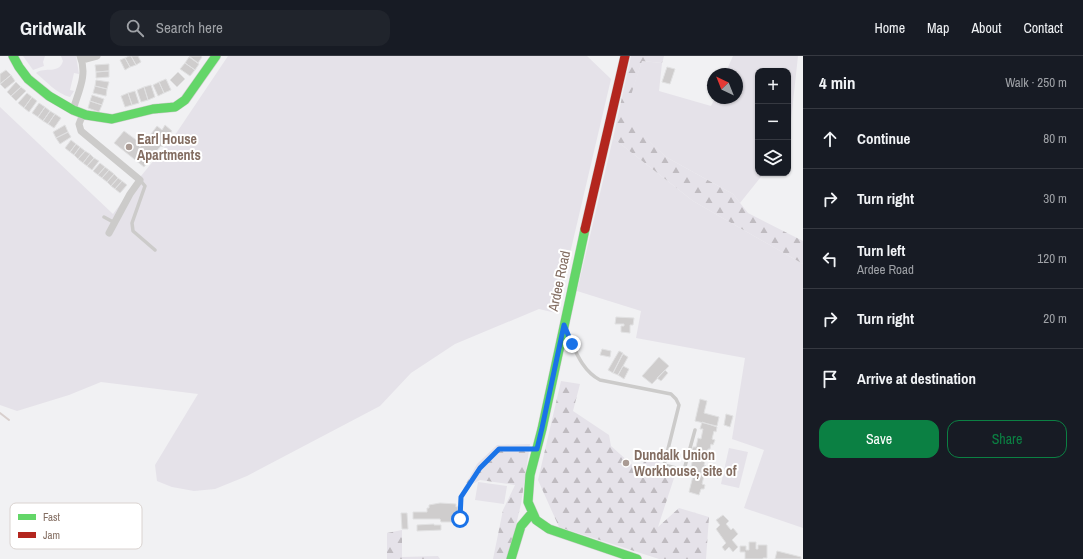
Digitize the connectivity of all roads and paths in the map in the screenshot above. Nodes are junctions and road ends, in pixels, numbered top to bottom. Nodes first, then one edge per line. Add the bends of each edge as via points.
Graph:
1 (13, 56) edge
2 (98, 56) edge
3 (216, 56) edge
4 (625, 56) edge
5 (81, 58) edge
6 (73, 110) junction
7 (83, 114) junction
8 (140, 180) junction
9 (104, 217) dead end
10 (114, 223) junction
11 (109, 233) dead end
12 (155, 250) dead end
13 (564, 325) junction
14 (695, 430) dead end
15 (537, 449) junction
16 (532, 513) junction
17 (460, 519) dead end
18 (511, 559) edge
19 (637, 559) edge

1 - 6 main road via 20,69 36,85 54,100
2 - 5 street
3 - 7 main road via 185,100 174,107 112,118
4 - 13 main road, Ardee Road
5 - 6 street via 83,76
6 - 7 main road
7 - 8 street via 79,124 81,131
8 - 10 street
8 - 12 lane via 145,186 132,223 133,231
9 - 10 lane
10 - 11 street
13 - 14 lane via 581,363 592,376 600,380 671,394 676,399 679,405 664,465 684,470
13 - 15 main road, Ardee Road
15 - 16 main road, Ardee Road via 530,475 528,502
15 - 17 lane via 499,449 480,468 461,497
16 - 18 main road via 521,526
16 - 19 main road via 536,520 548,528

